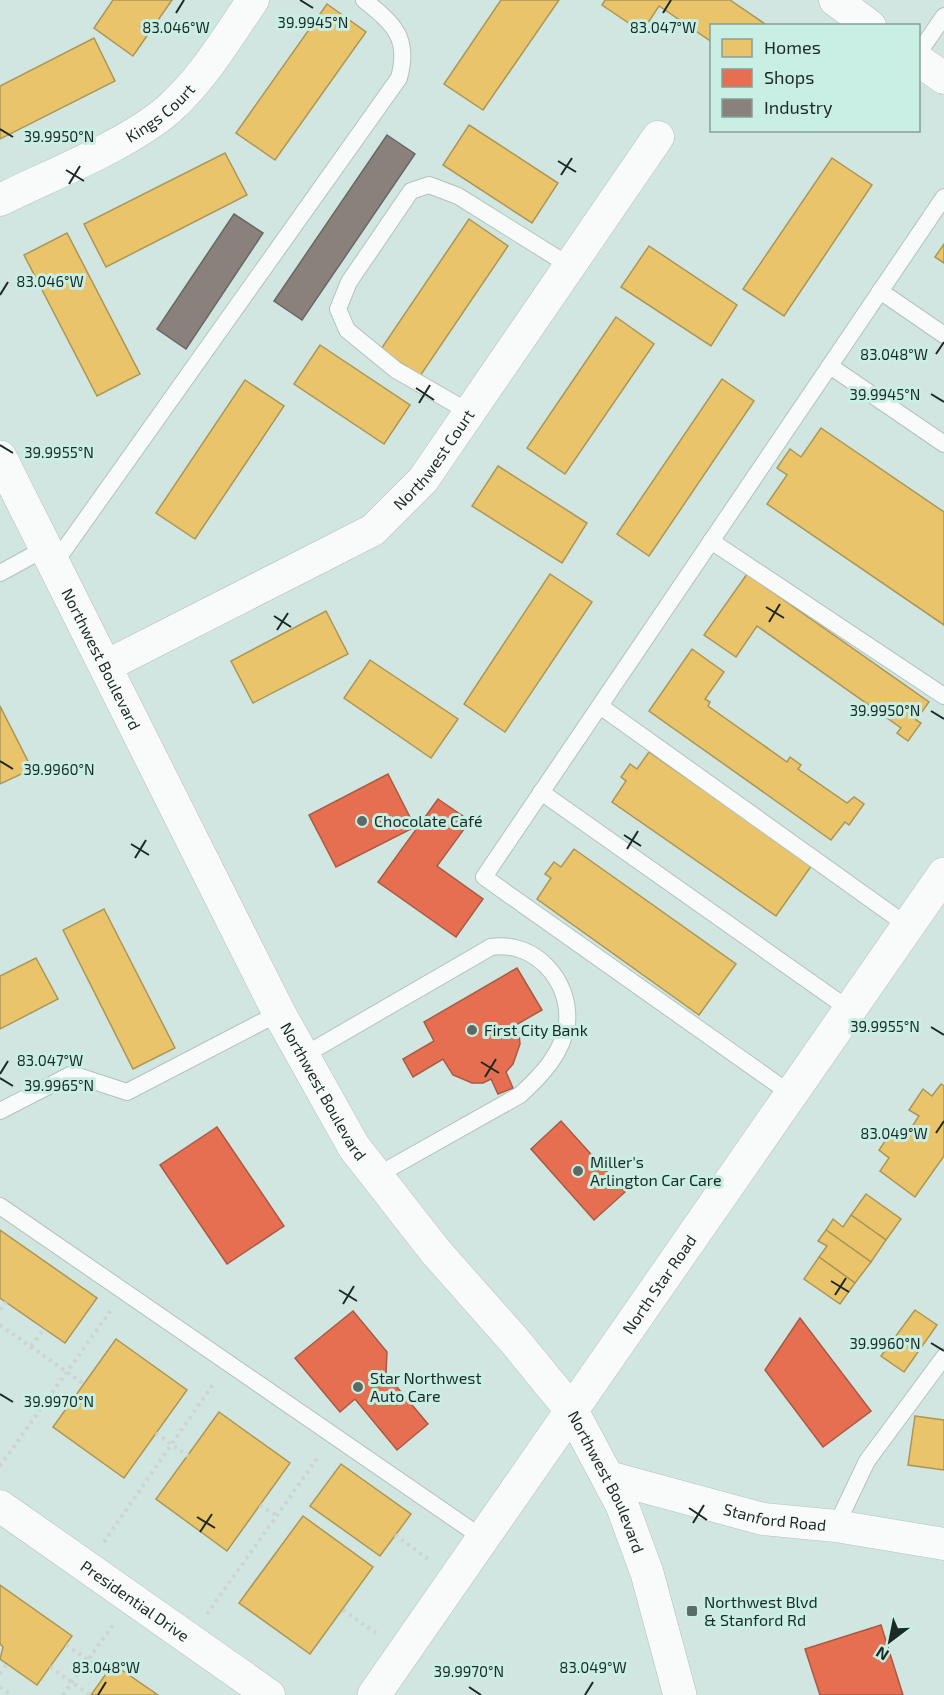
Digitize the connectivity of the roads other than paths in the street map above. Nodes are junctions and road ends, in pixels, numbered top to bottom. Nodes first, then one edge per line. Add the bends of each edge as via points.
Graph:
1 (253, 0) edge
2 (364, 0) edge
3 (834, 0) edge
4 (944, 16) edge
5 (867, 24) edge
6 (920, 51) edge
7 (920, 61) edge
8 (944, 78) edge
9 (658, 137) dead end
10 (944, 197) edge
11 (0, 200) edge
12 (570, 266) junction
13 (880, 291) junction
14 (944, 335) edge
15 (830, 366) junction
16 (470, 412) junction
17 (944, 444) edge
18 (0, 457) edge
19 (711, 541) junction
20 (50, 556) junction
21 (0, 573) edge
22 (106, 666) junction
23 (944, 696) edge
24 (600, 706) junction
25 (541, 792) junction
26 (944, 874) edge
27 (908, 926) junction
28 (849, 1010) junction
29 (279, 1013) junction
30 (301, 1057) junction
31 (791, 1094) junction
32 (0, 1111) edge
33 (376, 1176) junction
34 (0, 1206) edge
35 (944, 1357) edge
36 (572, 1411) junction
37 (608, 1477) junction
38 (0, 1506) edge
39 (836, 1526) junction
40 (484, 1539) junction
41 (944, 1544) edge
42 (269, 1695) edge
43 (374, 1695) edge
44 (680, 1695) edge

1 - 11 street, Kings Court via 210,61 169,109 129,136
2 - 20 lane via 390,21 401,39 404,60 399,78
3 - 5 street
4 - 6 lane
7 - 8 street
9 - 12 street, Northwest Court
10 - 13 lane
12 - 16 street, Northwest Court
12 - 16 lane via 458,196 429,184 411,191 379,235 349,282 338,309 347,330 396,370
13 - 14 lane
13 - 15 lane
15 - 17 lane
15 - 19 lane
16 - 22 street, Northwest Court via 423,480 373,530
18 - 20 main road, Northwest Boulevard
19 - 23 lane
19 - 24 lane
20 - 21 lane
20 - 22 main road, Northwest Boulevard
22 - 29 main road, Northwest Boulevard
24 - 25 lane
24 - 27 lane
25 - 28 lane
25 - 31 lane via 484,877
26 - 27 main road, North Star Road
27 - 28 main road, North Star Road
28 - 31 main road, North Star Road
29 - 30 main road, Northwest Boulevard
29 - 32 lane via 127,1092 72,1074
30 - 33 main road, Northwest Boulevard via 354,1147
30 - 33 lane via 491,947 507,944 530,951 549,968 562,991 567,1023 558,1051 539,1077 520,1095
31 - 36 main road, North Star Road
33 - 36 main road, Northwest Boulevard
34 - 40 lane
35 - 39 lane via 867,1461
36 - 37 main road, Northwest Boulevard
36 - 40 main road, North Star Road
37 - 39 street, Stanford Road via 763,1519
37 - 44 main road, Northwest Boulevard via 647,1573
38 - 42 street, Presidential Drive
39 - 41 street, Stanford Road
40 - 43 main road, North Star Road

